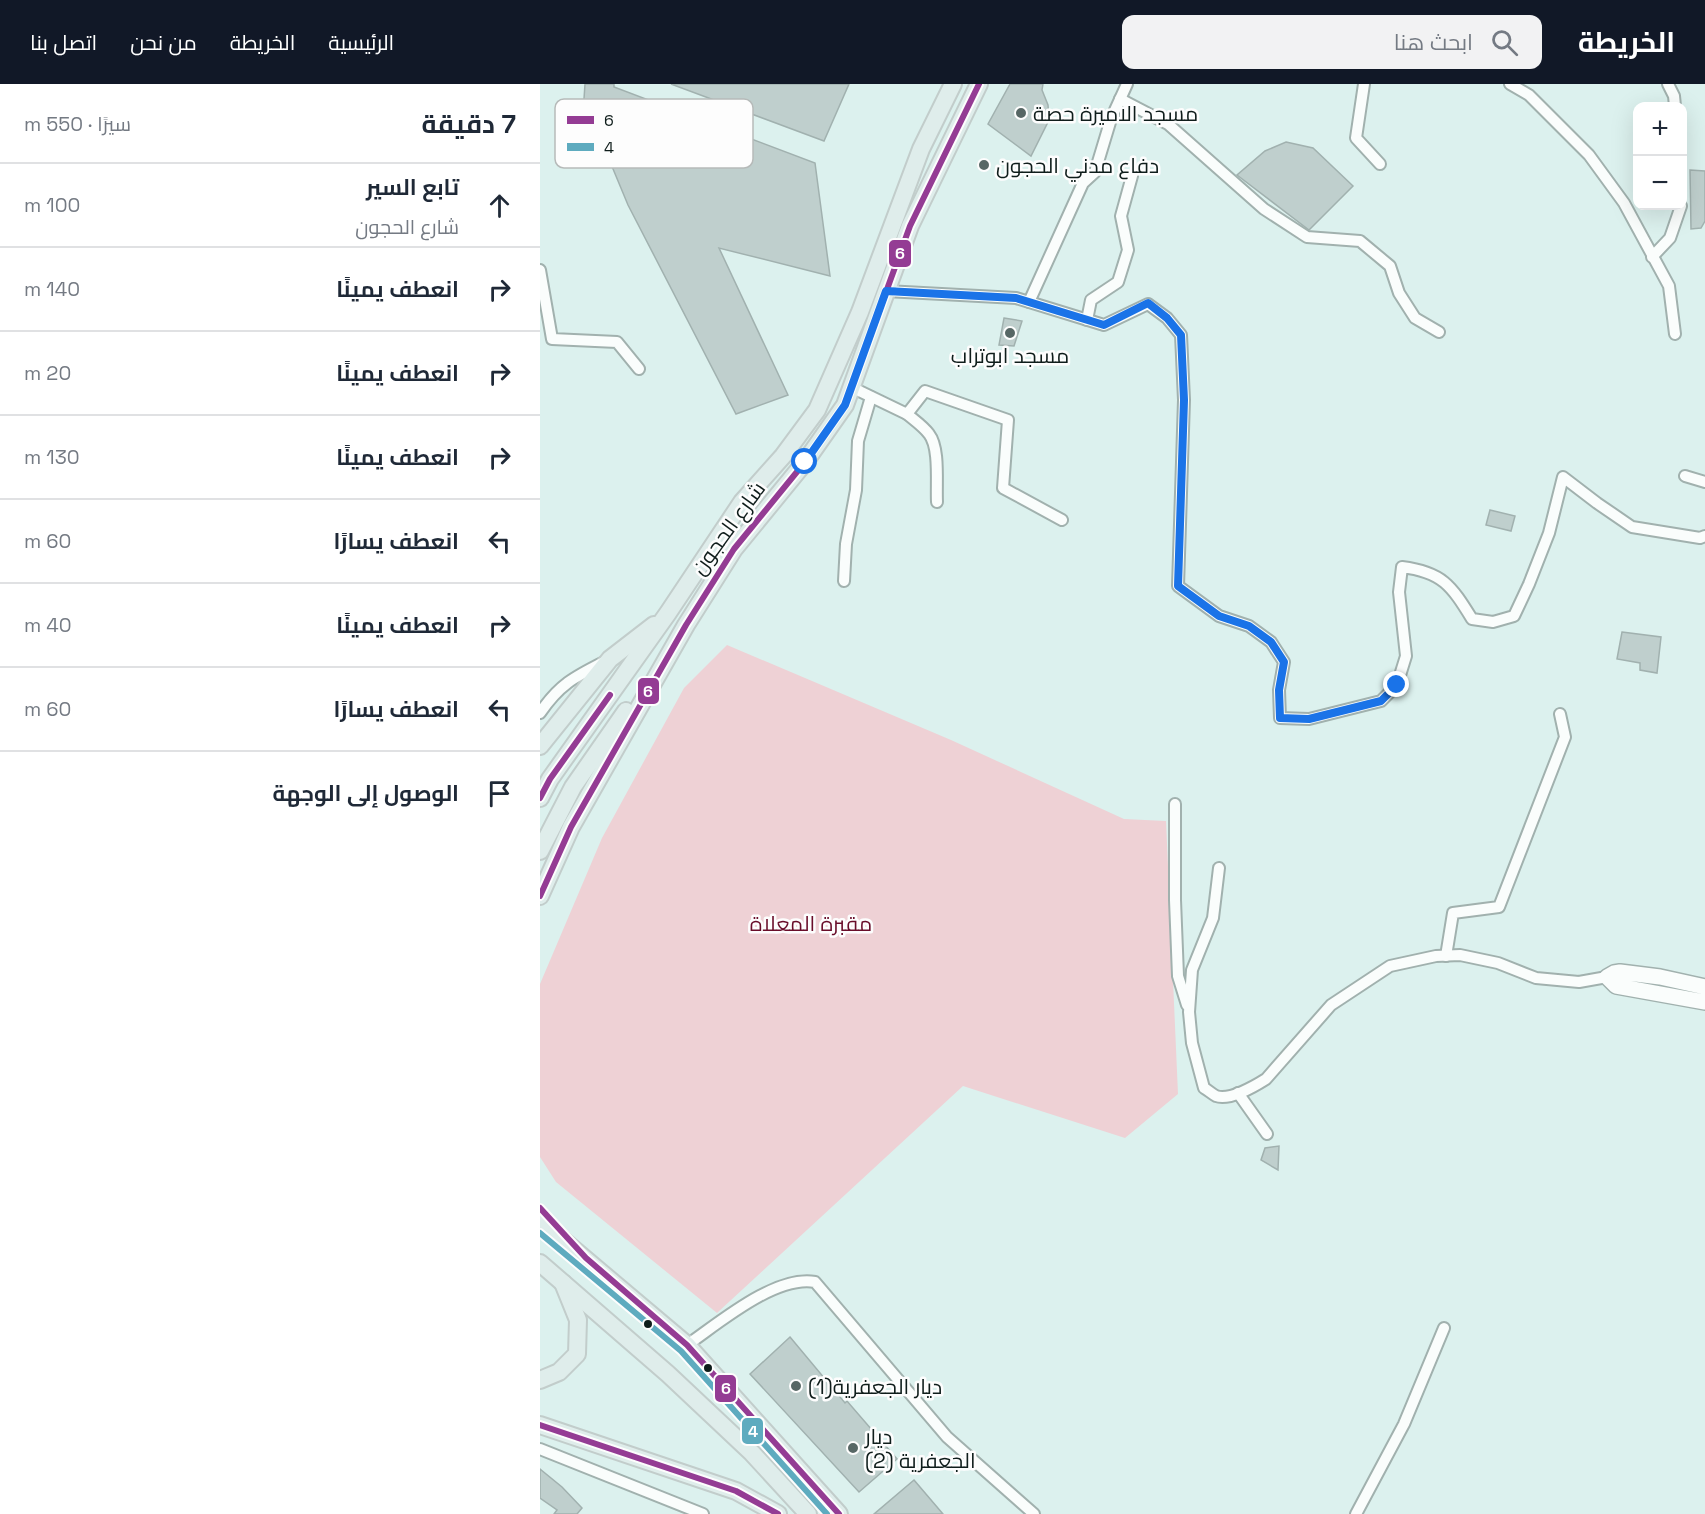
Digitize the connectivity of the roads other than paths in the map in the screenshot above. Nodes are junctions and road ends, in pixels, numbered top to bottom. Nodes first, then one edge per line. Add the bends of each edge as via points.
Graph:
1 (953, 84) edge
2 (979, 84) edge
3 (1127, 84) edge
4 (1364, 84) edge
5 (1510, 84) edge
6 (1668, 84) edge
7 (1120, 99) junction
8 (1675, 102) edge
9 (1380, 164) dead end
10 (1132, 176) dead end
11 (1680, 210) edge
12 (1652, 257) junction
13 (540, 270) edge
14 (886, 291) junction
15 (1029, 302) junction
16 (1087, 320) junction
17 (1438, 332) dead end
18 (1675, 334) dead end
19 (639, 369) dead end
20 (851, 387) junction
21 (871, 397) junction
22 (907, 414) junction
23 (1685, 476) dead end
24 (1705, 482) edge
25 (937, 502) dead end
26 (1062, 520) dead end
27 (1705, 536) edge
28 (844, 581) dead end
29 (668, 613) junction
30 (686, 625) junction
31 (610, 660) junction
32 (540, 713) edge
33 (1560, 714) dead end
34 (540, 743) edge
35 (540, 798) edge
36 (1175, 804) dead end
37 (540, 851) edge
38 (1219, 868) dead end
39 (540, 896) edge
40 (1446, 956) junction
41 (1607, 977) junction
42 (1705, 987) edge
43 (1705, 1002) edge
44 (1189, 1011) junction
45 (1238, 1093) junction
46 (1267, 1134) dead end
47 (540, 1208) edge
48 (540, 1221) edge
49 (586, 1258) junction
50 (540, 1263) edge
51 (561, 1280) junction
52 (1444, 1328) dead end
53 (687, 1345) junction
54 (540, 1380) edge
55 (540, 1425) edge
56 (540, 1449) edge
57 (703, 1514) edge
58 (778, 1514) edge
59 (808, 1514) edge
60 (839, 1514) edge
61 (1034, 1514) edge
62 (1356, 1514) edge

1 - 29 main road, شارع الحجون via 921,149 860,312 817,410 742,502
2 - 14 main road, شارع الحجون via 910,226
3 - 7 street
4 - 9 street via 1356,138
5 - 12 street via 1529,95 1589,155 1624,203
6 - 8 street
7 - 15 street via 1095,172 1083,183
7 - 17 street via 1168,124 1264,209 1307,237 1360,241 1390,266 1399,293 1415,318
10 - 16 street via 1122,216 1128,250 1125,260 1118,282 1091,300
11 - 12 street via 1670,238
12 - 18 street via 1669,285
13 - 19 street via 552,339 617,342
14 - 15 street
14 - 20 main road, شارع الحجون
15 - 16 street
16 - 27 street via 1104,325 1148,303 1181,335 1184,400 1178,586 1219,616 1249,626 1271,642 1284,662 1280,718 1309,719 1381,701 1397,685 1406,656 1399,592 1402,567 1424,570 1449,584 1472,619 1493,622 1514,616 1549,533 1563,477 1632,527
20 - 21 street
20 - 30 main road, شارع الحجون via 845,405 805,462 734,549
21 - 22 street
21 - 28 street via 858,441
22 - 25 street via 932,439
22 - 26 street via 925,391 1008,420 1003,488
23 - 24 street
29 - 31 main road
29 - 35 main road, شارع الحجون
30 - 37 main road via 573,787
30 - 39 main road via 571,827
31 - 32 street via 571,678
31 - 34 main road
33 - 40 street via 1565,737 1499,908 1453,912
36 - 44 street via 1178,976
38 - 44 street via 1213,918 1192,970
40 - 41 street via 1498,963 1536,978 1579,982
40 - 45 street via 1390,966 1340,998 1266,1080
41 - 42 street via 1620,972
41 - 43 street via 1616,986
44 - 45 street via 1192,1043 1204,1088 1218,1096
45 - 46 street
47 - 49 main road
48 - 49 main road
49 - 53 main road
50 - 51 main road
51 - 54 main road via 578,1320 577,1354 559,1372
51 - 59 main road via 752,1452
52 - 62 street via 1404,1424
53 - 60 main road
53 - 61 street via 765,1292 789,1283 815,1282 947,1437
55 - 58 main road via 736,1491
56 - 57 street

